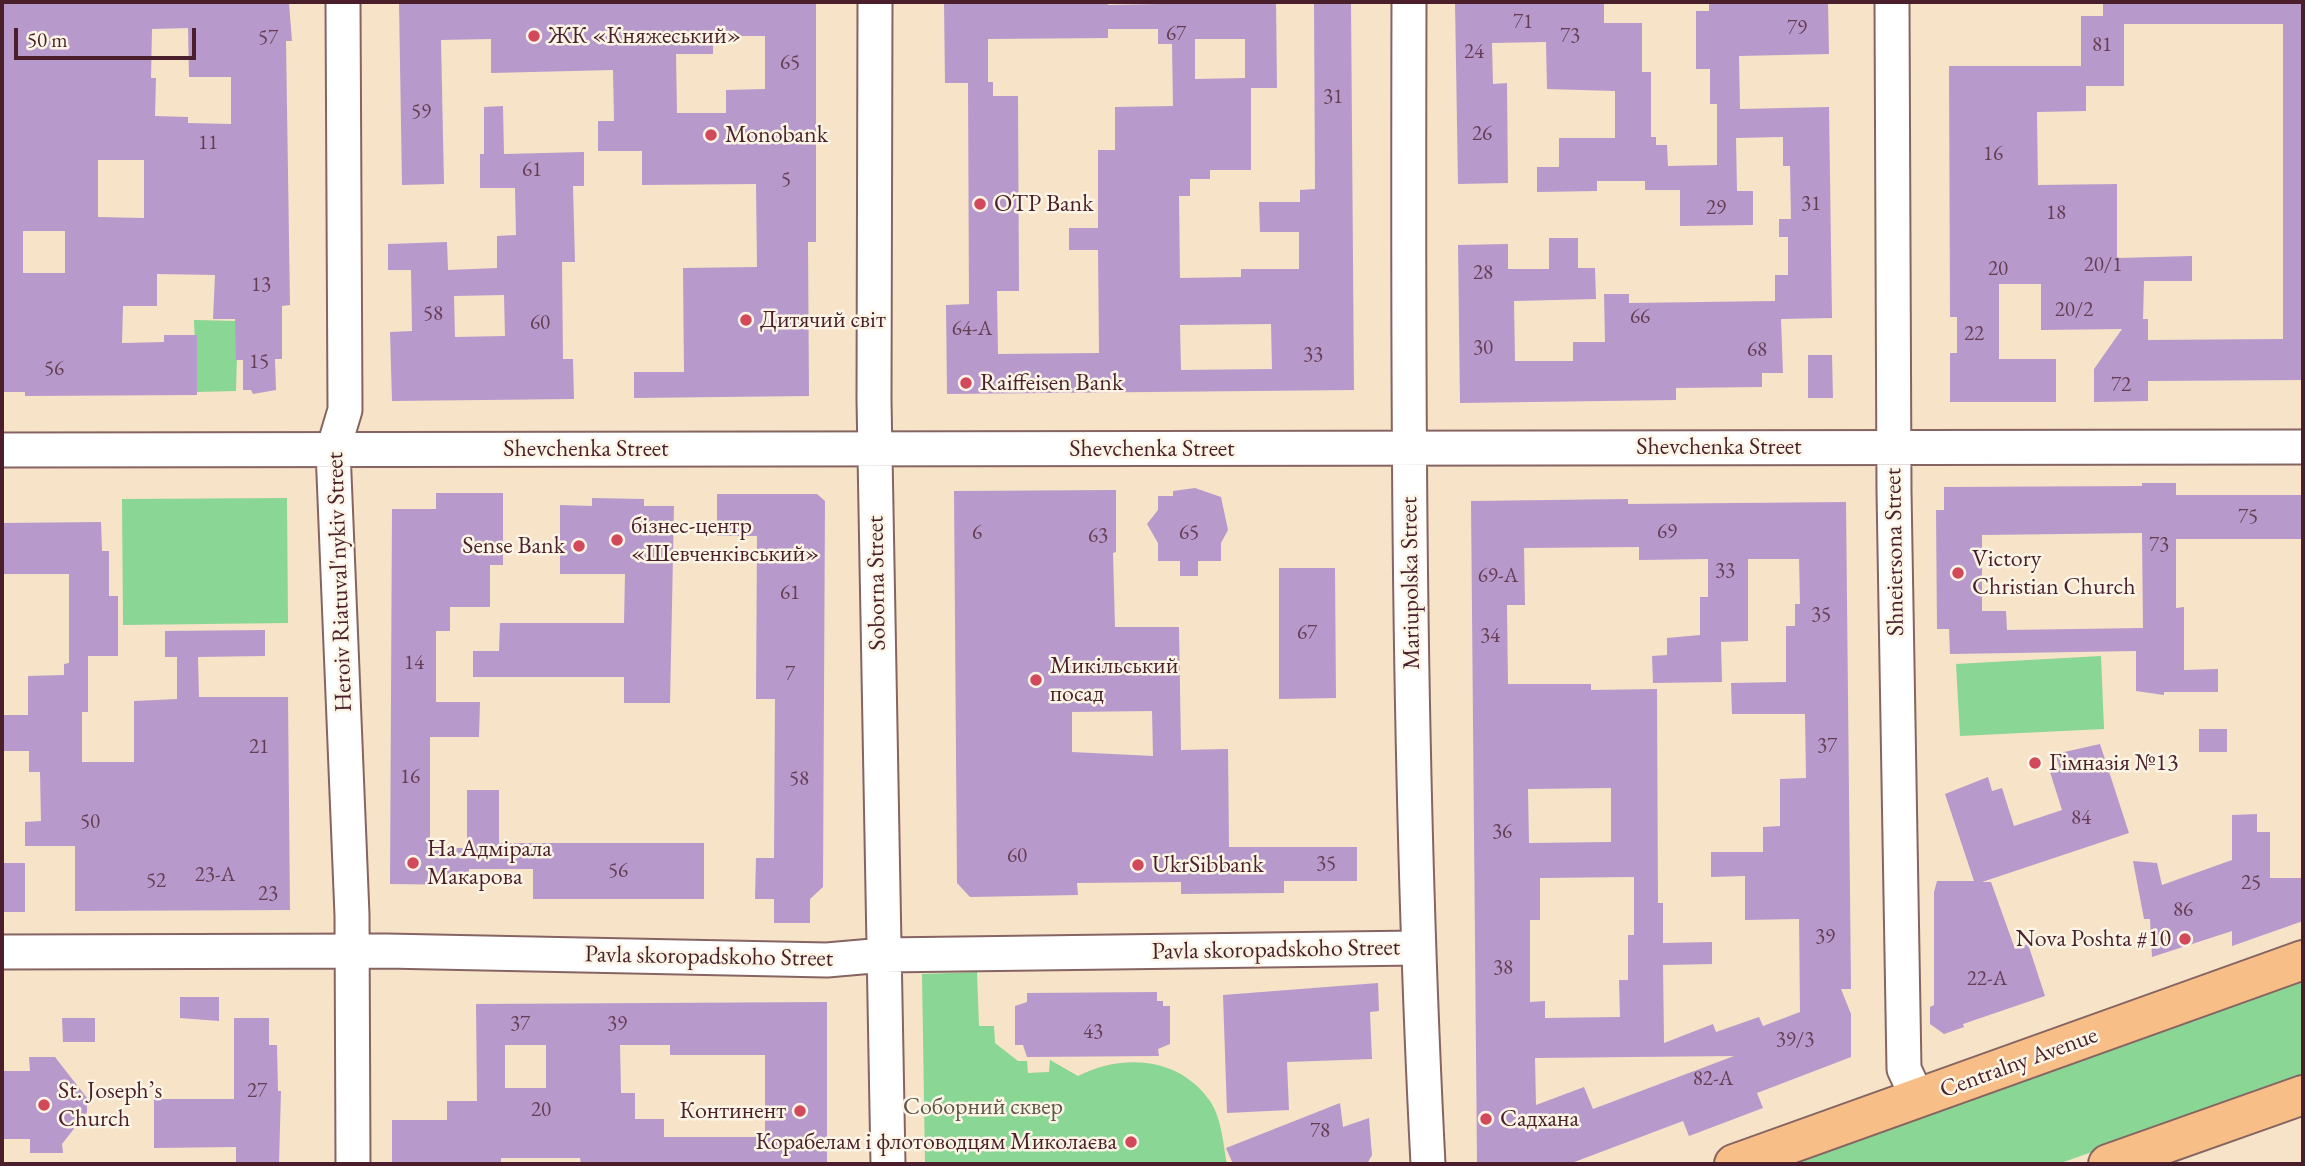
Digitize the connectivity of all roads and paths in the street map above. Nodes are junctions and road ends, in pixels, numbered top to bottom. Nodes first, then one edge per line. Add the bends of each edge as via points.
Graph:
1 (343, 2) edge
2 (875, 2) edge
3 (1409, 2) edge
4 (1892, 2) edge
5 (1894, 447) junction
6 (2303, 447) edge
7 (1408, 448) junction
8 (2, 450) edge
9 (333, 450) junction
10 (875, 450) junction
11 (1417, 948) junction
12 (352, 950) junction
13 (2, 952) edge
14 (884, 955) junction
15 (2303, 960) edge
16 (2303, 1096) edge
17 (1918, 1099) junction
18 (353, 1164) edge
19 (888, 1164) edge
20 (1428, 1164) edge
21 (1734, 1164) edge
22 (2108, 1164) edge

1 - 9 street, Heroiv Riatuval'nykiv Street via 345,410
2 - 10 street, Soborna Street
3 - 7 street, Mariupolska Street
4 - 5 street, Shneiersona Street
5 - 6 street, Shevchenka Street
5 - 7 street, Shevchenka Street
5 - 17 street, Shneiersona Street via 1905,1069
7 - 10 street, Shevchenka Street
7 - 11 street, Mariupolska Street
8 - 9 street, Shevchenka Street
9 - 10 street, Shevchenka Street
9 - 12 street, Heroiv Riatuval'nykiv Street
10 - 14 street, Soborna Street
11 - 14 street, Pavla skoropadskoho Street
11 - 20 street, Mariupolska Street
12 - 13 street, Pavla skoropadskoho Street
12 - 14 street, Pavla skoropadskoho Street via 827,960
12 - 18 street, Heroiv Riatuval'nykiv Street
14 - 19 street, Soborna Street
15 - 17 main road, Centralny Avenue
16 - 22 main road
17 - 21 main road, Centralny Avenue

